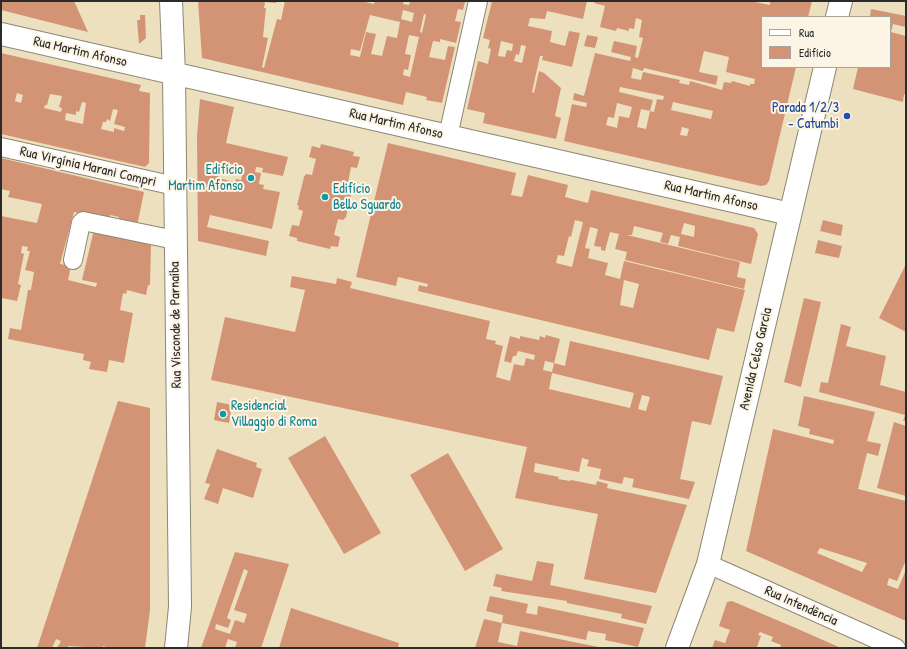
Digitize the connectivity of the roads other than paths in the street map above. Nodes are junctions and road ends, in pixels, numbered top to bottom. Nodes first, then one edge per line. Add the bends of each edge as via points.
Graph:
1 (171, 1) edge
2 (478, 1) edge
3 (841, 1) edge
4 (837, 16) edge
5 (1, 34) edge
6 (825, 68) edge
7 (174, 74) junction
8 (448, 136) junction
9 (1, 147) edge
10 (175, 186) junction
11 (790, 214) junction
12 (175, 240) junction
13 (73, 260) dead end
14 (708, 564) junction
15 (176, 648) edge
16 (677, 648) edge
17 (896, 648) edge

1 - 7 street, Rua Visconde de Parnaíba
2 - 8 street
3 - 4 street
5 - 7 street, Rua Martim Afonso
6 - 11 street, Avenida Celso Garcia
7 - 8 street, Rua Martim Afonso
7 - 10 street, Rua Visconde de Parnaíba
8 - 11 street, Rua Martim Afonso
9 - 10 street, Rua Virgínia Marani Compri
10 - 12 street, Rua Visconde de Parnaíba
11 - 14 street, Avenida Celso Garcia
12 - 13 street via 83,220
12 - 15 street, Rua Visconde de Parnaíba via 180,607
14 - 16 street, Avenida Celso Garcia
14 - 17 street, Rua Intendência

